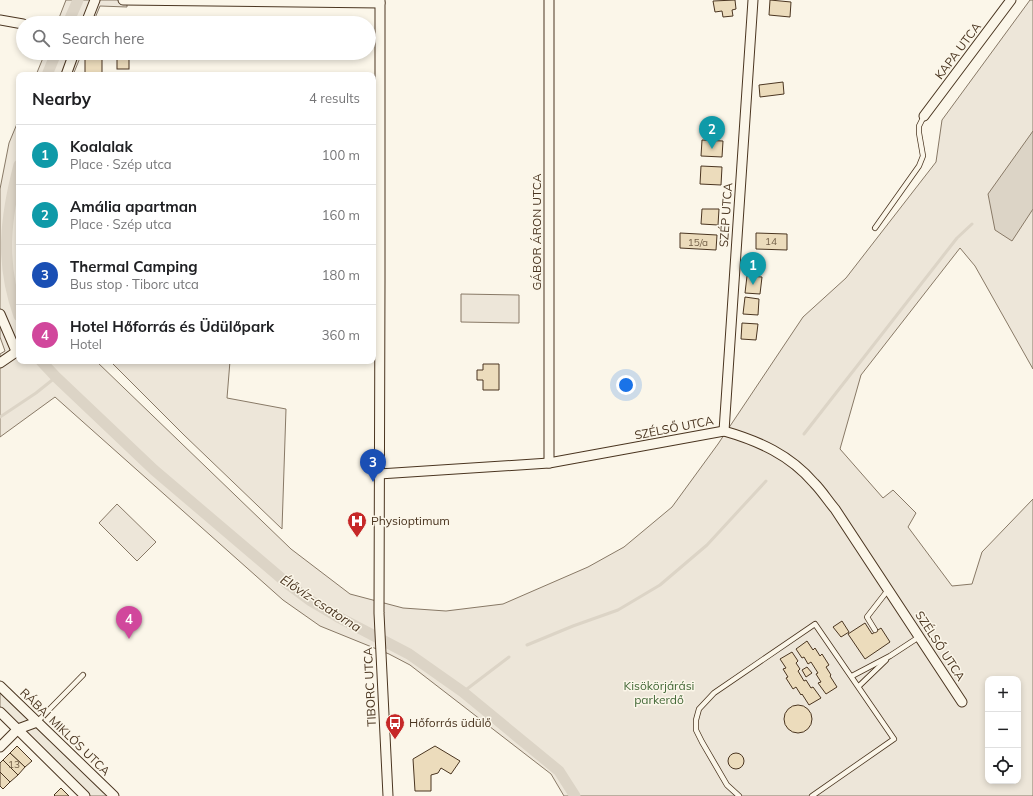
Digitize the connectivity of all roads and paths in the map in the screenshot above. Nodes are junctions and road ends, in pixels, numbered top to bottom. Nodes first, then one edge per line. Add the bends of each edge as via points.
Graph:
1 (95, 0) edge
2 (123, 0) edge
3 (549, 0) edge
4 (753, 0) edge
5 (1012, 0) edge
6 (380, 1) edge
7 (89, 16) edge
8 (0, 20) edge
9 (16, 23) edge
10 (71, 60) edge
11 (67, 72) edge
12 (924, 116) joint
13 (377, 137) edge
14 (875, 228) dead end
15 (377, 280) edge
16 (0, 314) edge
17 (16, 347) edge
18 (16, 352) edge
19 (0, 363) edge
20 (724, 431) junction
21 (549, 464) junction
22 (379, 474) junction
23 (888, 590) junction
24 (875, 630) dead end
25 (919, 637) junction
26 (890, 656) junction
27 (83, 675) dead end
28 (852, 676) junction
29 (0, 686) edge
30 (859, 686) junction
31 (962, 702) dead end
32 (0, 712) edge
33 (37, 722) junction
34 (18, 729) junction
35 (0, 747) edge
36 (85, 796) edge
37 (114, 796) edge
38 (388, 796) edge
39 (739, 796) edge
40 (812, 796) edge

1 - 7 street
2 - 6 street
3 - 21 street, GÁBOR ÁRON UTCA
4 - 20 street, SZÉP UTCA
5 - 12 street, KAPA UTCA
6 - 13 street, TIBORC UTCA
8 - 9 street
10 - 11 street
12 - 14 lane via 919,126 923,156 919,166
13 - 15 street, TIBORC UTCA
15 - 22 street, TIBORC UTCA
16 - 17 street
18 - 19 street
20 - 21 street, SZÉLSŐ UTCA
20 - 23 street, SZÉLSŐ UTCA via 747,437 782,455 814,482 835,509
21 - 22 street, SZÉLSŐ UTCA
22 - 38 street, TIBORC UTCA via 379,622
23 - 24 lane via 867,618
23 - 25 street, SZÉLSŐ UTCA
25 - 26 lane
25 - 31 street, SZÉLSŐ UTCA
26 - 28 lane
26 - 30 lane
27 - 33 lane
28 - 30 lane
28 - 39 lane via 815,624 714,693 705,702 699,709 696,730 727,786
29 - 33 street, RÁBAI MIKLÓS UTCA
30 - 40 lane via 894,739
32 - 34 street
33 - 34 street
33 - 37 street, RÁBAI MIKLÓS UTCA
34 - 35 street
34 - 36 street

